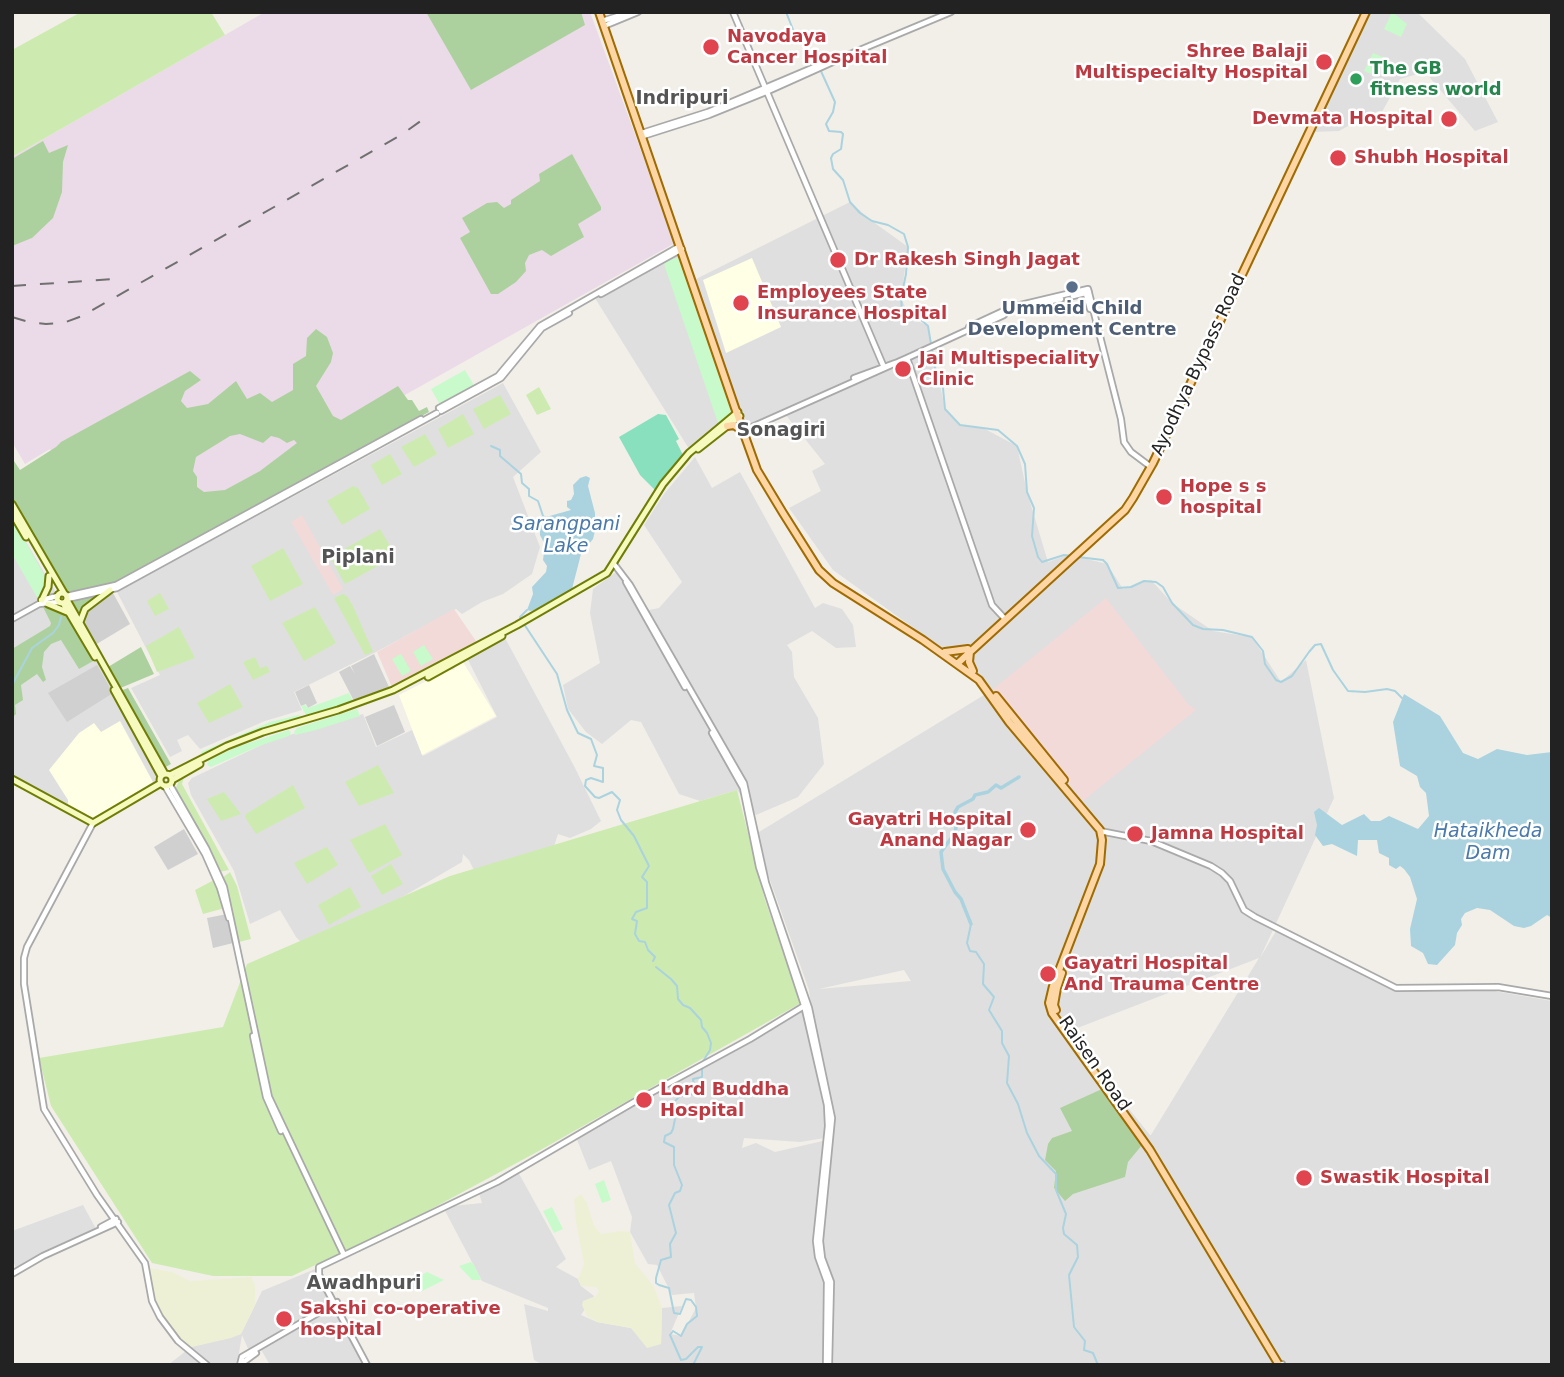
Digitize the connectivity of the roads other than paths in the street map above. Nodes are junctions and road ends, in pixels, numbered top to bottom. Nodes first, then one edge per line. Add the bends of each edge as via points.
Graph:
1 (600, 12) edge
2 (631, 12) edge
3 (638, 12) edge
4 (733, 12) edge
5 (1364, 12) edge
6 (948, 13) edge
7 (604, 24) junction
8 (766, 91) junction
9 (643, 134) junction
10 (681, 247) junction
11 (907, 358) junction
12 (895, 363) junction
13 (883, 365) junction
14 (438, 410) junction
15 (739, 414) junction
16 (727, 426) junction
17 (744, 430) junction
18 (693, 452) junction
19 (1151, 464) junction
20 (12, 505) edge
21 (12, 513) edge
22 (616, 565) junction
23 (49, 576) junction
24 (110, 590) junction
25 (63, 598) junction
26 (45, 602) junction
27 (70, 614) junction
28 (12, 617) edge
29 (1002, 619) junction
30 (80, 622) junction
31 (969, 650) junction
32 (946, 652) junction
33 (957, 661) junction
34 (100, 662) junction
35 (973, 671) junction
36 (1010, 719) junction
37 (12, 779) edge
38 (166, 780) junction
39 (93, 823) junction
40 (1102, 831) junction
41 (1552, 996) edge
42 (806, 1004) junction
43 (117, 1221) junction
44 (344, 1255) junction
45 (12, 1272) edge
46 (336, 1304) junction
47 (207, 1365) edge
48 (368, 1365) edge
49 (827, 1365) edge
50 (1282, 1365) edge

1 - 7 main road
2 - 7 street
3 - 7 street
4 - 8 street
5 - 19 main road, Ayodhya Bypass Road
6 - 8 street
7 - 9 main road
7 - 10 main road
8 - 9 street
8 - 13 street
9 - 10 main road
10 - 14 street via 542,328 500,378
10 - 15 main road
11 - 12 street
11 - 19 street via 1024,306 1086,292 1125,445
11 - 29 street via 991,607
12 - 13 street
12 - 17 street
13 - 17 street
14 - 24 street
14 - 25 street via 116,585
15 - 16 main road
15 - 17 main road
15 - 18 main road
16 - 17 main road
16 - 18 main road
17 - 32 main road via 760,468 821,568 834,581
17 - 33 main road via 757,470 819,570
18 - 22 main road via 654,497
19 - 29 main road, Ayodhya Bypass Road via 1129,505
20 - 25 main road
21 - 23 main road
22 - 38 main road via 528,620 394,693 264,735
22 - 42 street via 743,788 759,867
23 - 25 main road
23 - 26 main road
24 - 25 street
24 - 30 main road via 85,609
25 - 26 street
25 - 27 main road
25 - 30 main road
26 - 27 main road
26 - 28 street
27 - 34 main road
29 - 31 main road, Ayodhya Bypass Road
30 - 34 main road
31 - 32 main road
31 - 33 main road, Ayodhya Bypass Road
31 - 35 main road
32 - 33 main road
33 - 35 main road
33 - 36 main road
34 - 38 main road
35 - 36 main road
36 - 40 main road
37 - 39 main road
38 - 39 main road
38 - 44 street via 218,872 269,1104
39 - 43 street via 27,947 23,976 44,1109
40 - 41 street via 1151,841 1211,866 1230,881 1244,910 1396,988 1498,987
40 - 50 main road, Raisen Road via 1100,864 1053,986 1052,1013 1124,1111
42 - 44 street via 497,1182
42 - 49 street via 828,1126 816,1241 827,1282
43 - 45 street
43 - 47 street via 145,1263 160,1317 178,1341
44 - 46 street via 319,1267
46 - 46 street via 252,1355 240,1365 242,1357
46 - 48 street

